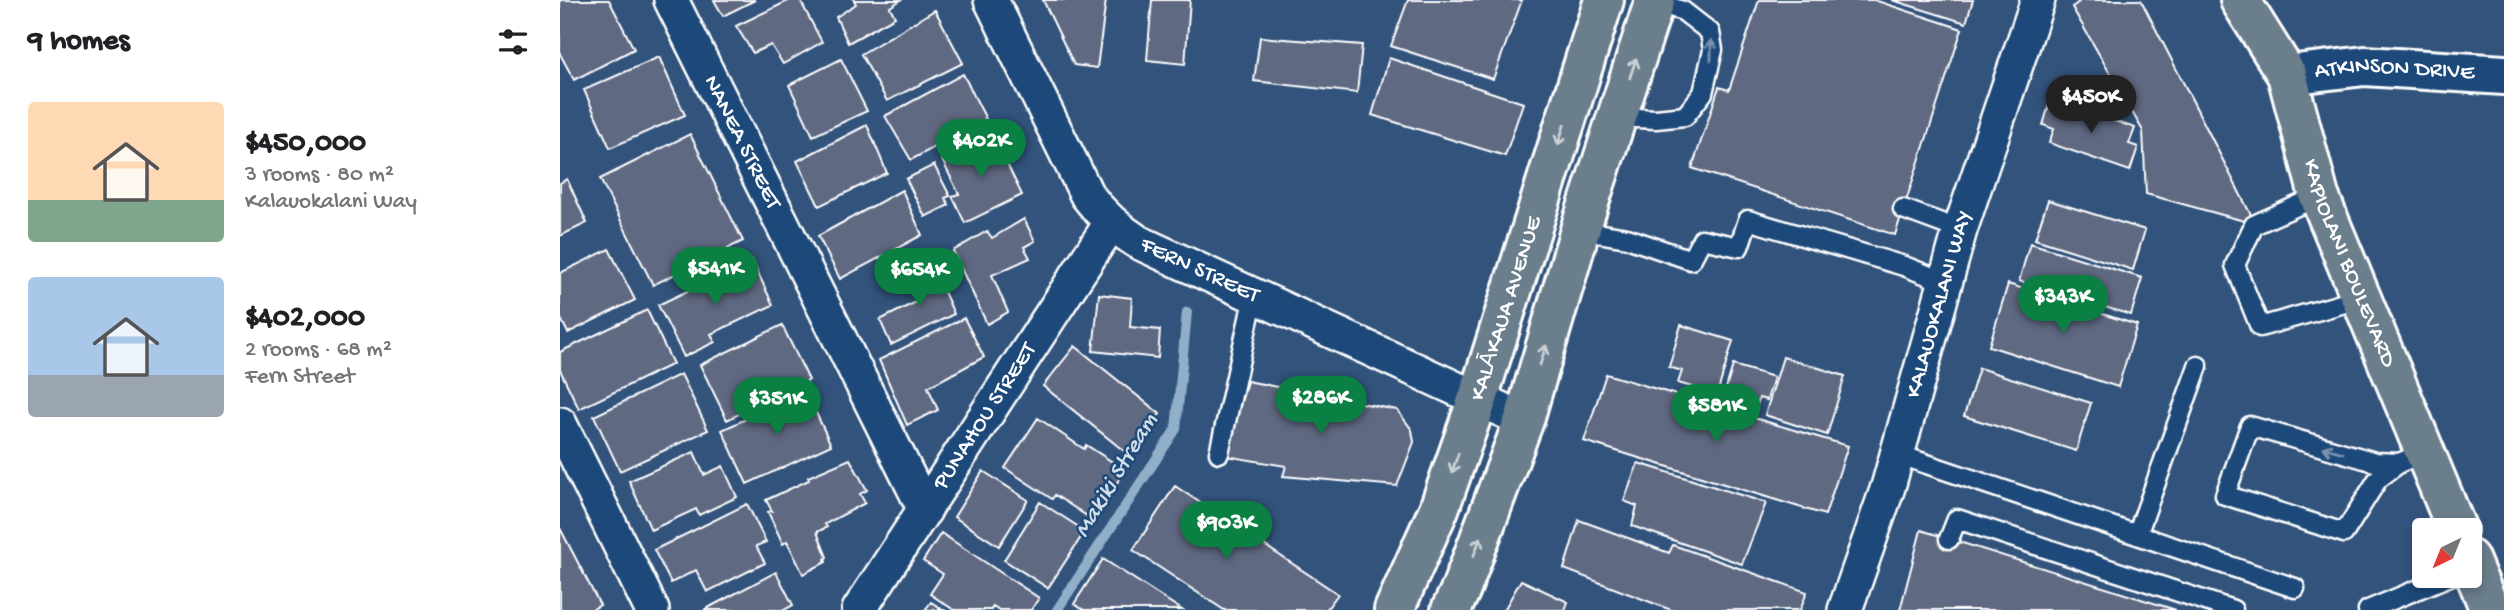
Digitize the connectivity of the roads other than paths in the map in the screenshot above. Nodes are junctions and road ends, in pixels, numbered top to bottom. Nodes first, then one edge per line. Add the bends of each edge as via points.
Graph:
1 (671, 0) edge
2 (991, 0) edge
3 (1604, 0) edge
4 (2038, 0) edge
5 (2240, 0) edge
6 (1654, 1) edge
7 (2287, 75) junction
8 (2504, 75) edge
9 (1617, 117) junction
10 (2319, 196) junction
11 (1903, 209) dead end
12 (1111, 223) junction
13 (1580, 230) junction
14 (1960, 230) junction
15 (1945, 282) junction
16 (1254, 296) junction
17 (2362, 298) junction
18 (2198, 366) dead end
19 (1478, 398) junction
20 (1524, 420) junction
21 (560, 424) edge
22 (1219, 453) dead end
23 (1897, 454) junction
24 (2412, 457) junction
25 (925, 510) junction
26 (2450, 518) edge
27 (2137, 535) junction
28 (1950, 539) dead end
29 (2295, 588) dead end
30 (2419, 588) edge
31 (2477, 588) edge
32 (652, 610) edge
33 (859, 610) edge
34 (1394, 610) edge
35 (1451, 610) edge
36 (1845, 610) edge
37 (2233, 610) edge
38 (2368, 610) edge
39 (2490, 610) edge

1 - 25 street, NANEA STREET
2 - 12 street, FERN STREET via 1087,195
3 -> 19 main road, KALĀKAUA AVENUE
4 - 14 street, KALAUOKALANI WAY
5 - 7 main road, KAPIOLANI BOULEVARD
9 -> 6 main road, KALĀKAUA AVENUE
9 -> 6 lane via 1685,116 1703,93 1713,50 1710,32 1683,11
7 - 8 street, ATKINSON DRIVE via 2365,66
7 - 10 main road, KAPIOLANI BOULEVARD
9 - 13 main road, KALĀKAUA AVENUE
10 - 17 main road, KAPIOLANI BOULEVARD
10 - 17 lane via 2254,225 2235,265 2260,327
11 - 14 lane
12 - 16 street, FERN STREET via 1138,242
12 - 25 street, PUNAHOU STREET
13 - 15 lane via 1627,238 1691,260 1702,239 1739,247 1748,220
20 -> 13 main road, KALĀKAUA AVENUE
14 - 15 street, KALAUOKALANI WAY
15 - 23 street, KALAUOKALANI WAY
16 - 19 street, FERN STREET
16 - 22 lane
17 - 24 main road, KAPIOLANI BOULEVARD
18 - 27 lane
19 - 20 street, FERN STREET
19 -> 34 main road, KALĀKAUA AVENUE via 1439,509
35 -> 20 main road, KALĀKAUA AVENUE
21 - 32 street
23 - 27 lane
23 - 36 street, KALAUOKALANI WAY
24 -> 24 lane via 2375,462 2250,426 2225,495 2344,533 2378,478
24 - 26 main road, KAPIOLANI BOULEVARD
25 - 33 street, PUNAHOU STREET
27 - 29 lane
28 - 37 lane via 1957,519
30 - 38 lane
31 - 39 main road

